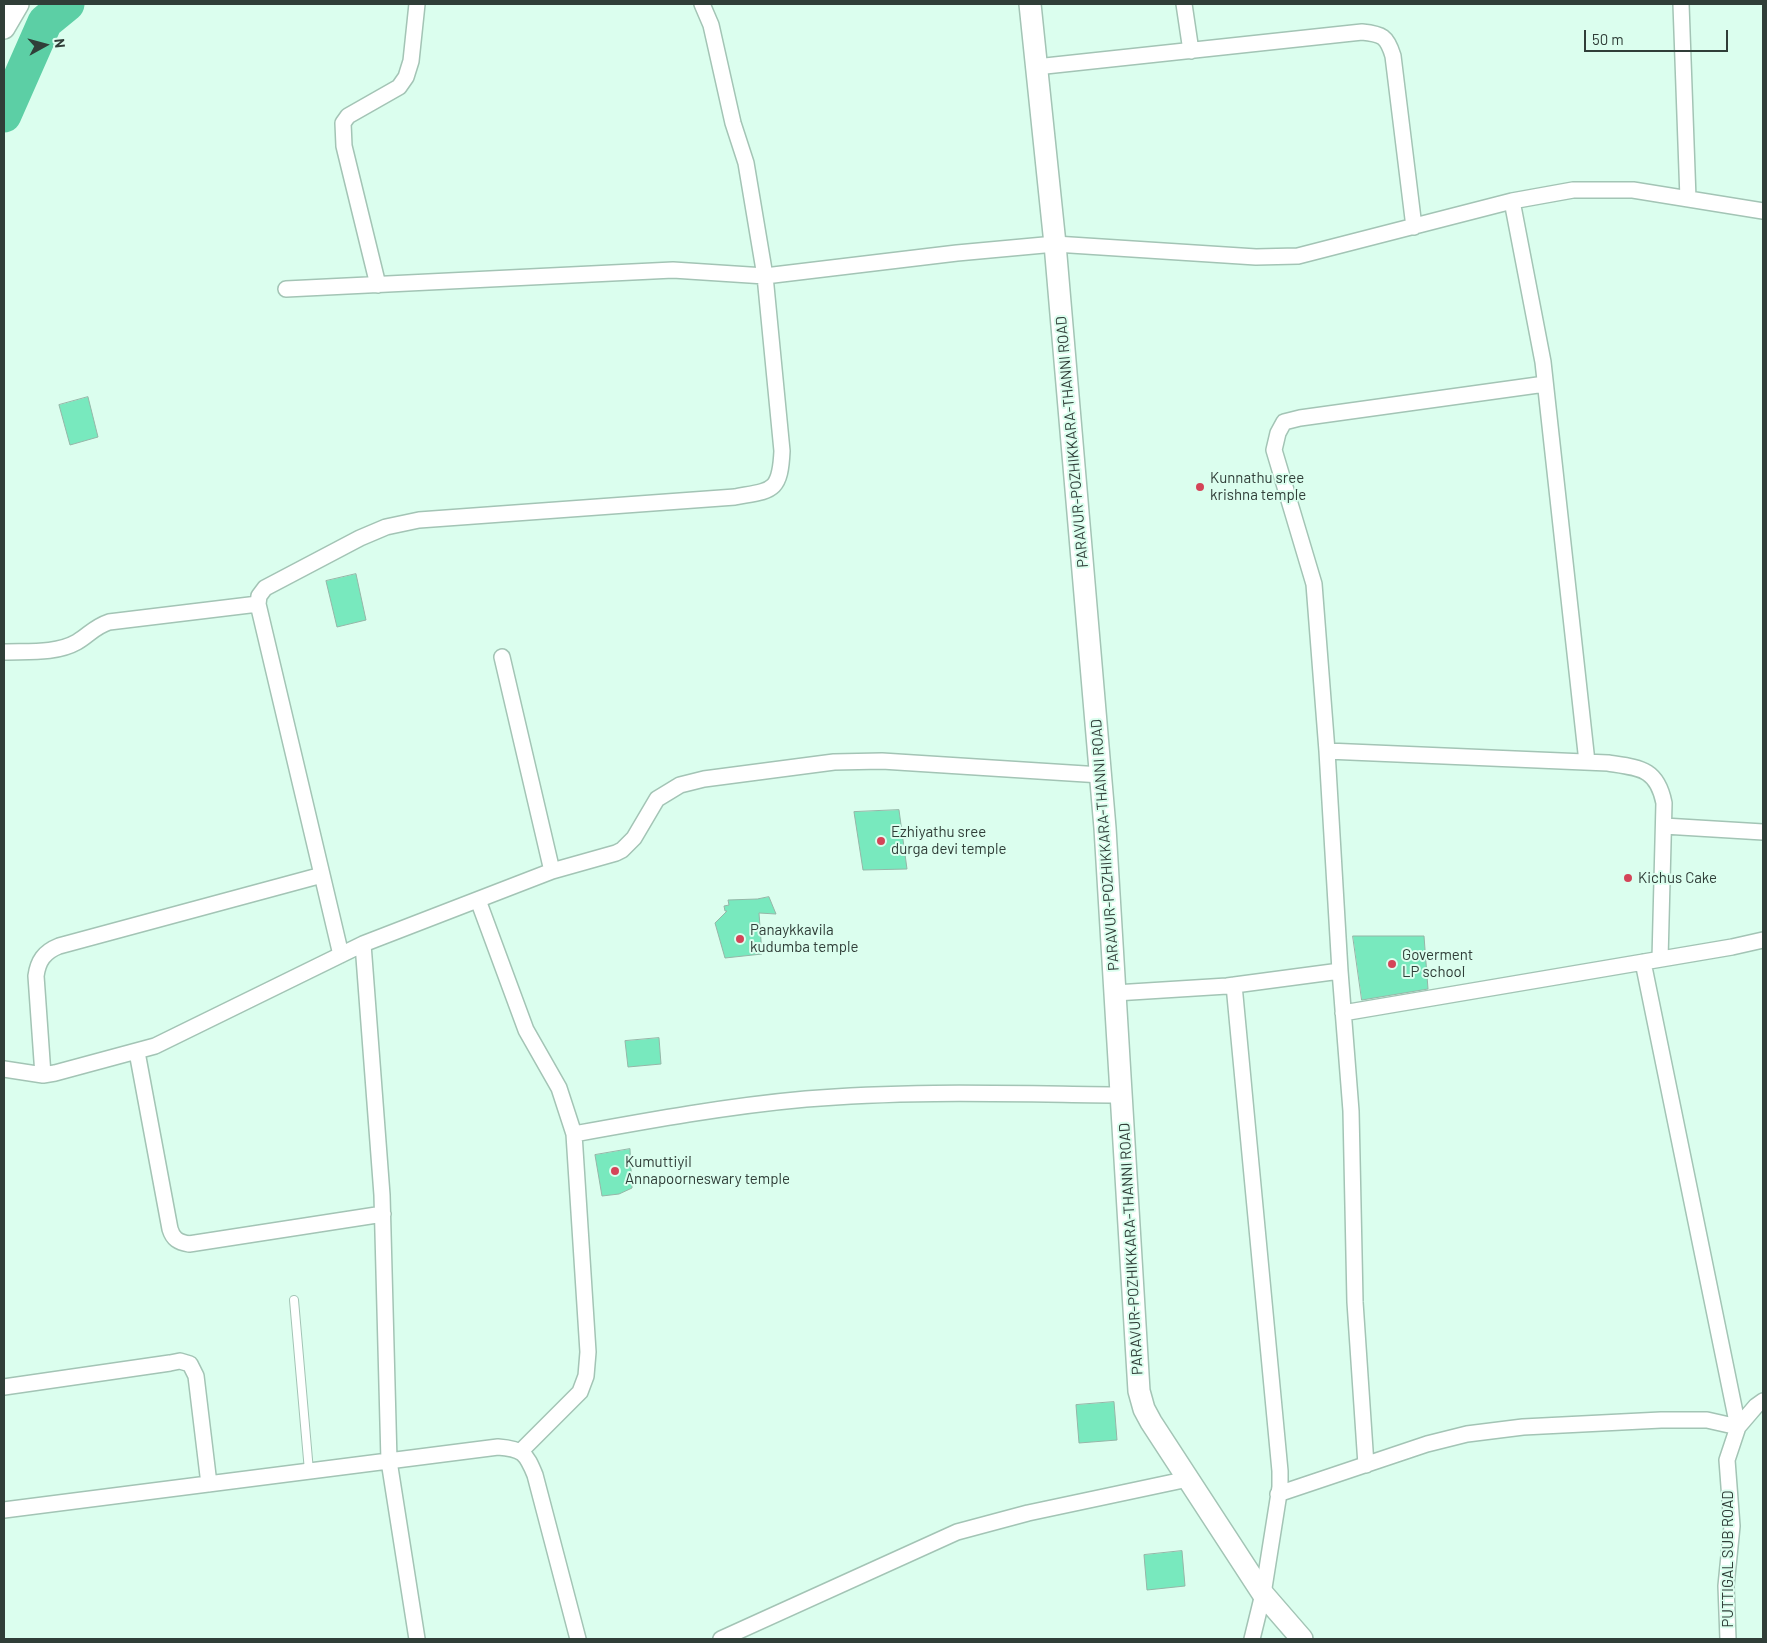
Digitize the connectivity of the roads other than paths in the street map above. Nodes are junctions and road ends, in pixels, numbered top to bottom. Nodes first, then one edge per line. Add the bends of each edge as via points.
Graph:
1 (18, 4) edge
2 (417, 4) edge
3 (702, 4) edge
4 (1030, 4) edge
5 (1184, 4) edge
6 (1680, 4) edge
7 (4, 28) edge
8 (1191, 50) junction
9 (1036, 67) junction
10 (1688, 199) junction
11 (1512, 201) junction
12 (1763, 210) edge
13 (1414, 227) junction
14 (1055, 244) junction
15 (765, 276) junction
16 (378, 285) junction
17 (286, 289) dead end
18 (1545, 384) junction
19 (258, 604) junction
20 (4, 652) edge
21 (502, 657) dead end
22 (1327, 751) junction
23 (1587, 762) junction
24 (1101, 775) junction
25 (1664, 826) junction
26 (1763, 832) edge
27 (552, 871) junction
28 (322, 875) junction
29 (478, 900) junction
30 (1763, 940) edge
31 (363, 944) junction
32 (341, 955) junction
33 (1660, 959) junction
34 (1643, 962) junction
35 (1340, 970) junction
36 (1234, 985) junction
37 (1115, 993) junction
38 (1343, 1013) junction
39 (137, 1052) junction
40 (4, 1069) edge
41 (43, 1075) junction
42 (1122, 1095) junction
43 (574, 1134) junction
44 (382, 1214) junction
45 (294, 1300) dead end
46 (4, 1387) edge
47 (1763, 1402) edge
48 (1738, 1427) junction
49 (522, 1450) junction
50 (389, 1461) junction
51 (1366, 1465) junction
52 (309, 1471) junction
53 (1188, 1479) junction
54 (209, 1484) junction
55 (1278, 1494) junction
56 (4, 1510) edge
57 (1263, 1594) junction
58 (753, 1632) edge
59 (418, 1639) edge
60 (578, 1639) edge
61 (721, 1639) edge
62 (1252, 1639) edge
63 (1302, 1639) edge
64 (1728, 1639) edge

1 - 7 main road
2 - 16 street via 411,62 406,77 399,87 359,108 343,123 344,146
3 - 15 street via 711,25 733,123 746,163
4 - 9 main road, PARAVUR-POZHIKKARA-THANNI ROAD
5 - 8 street
6 - 10 street
8 - 9 street
8 - 13 street via 1362,32 1384,37 1393,56
9 - 14 main road, PARAVUR-POZHIKKARA-THANNI ROAD
10 - 11 street via 1633,190 1573,190
10 - 12 street
11 - 13 street
11 - 18 street
13 - 14 street via 1298,256 1256,258
14 - 15 street
14 - 24 main road, PARAVUR-POZHIKKARA-THANNI ROAD
15 - 16 street via 673,270
15 - 19 street via 782,451 781,474 774,486 763,492 735,497 419,520 386,527 265,588
16 - 17 street
18 - 22 street via 1284,422 1274,450 1314,584
18 - 23 street
19 - 20 street via 109,622 98,626 78,642 54,650
19 - 28 street
21 - 27 street
22 - 23 street
22 - 35 street
23 - 25 street via 1635,767 1654,776 1661,788
24 - 27 street via 882,761 834,762 704,779 680,785 657,799 634,838 622,850
24 - 37 main road, PARAVUR-POZHIKKARA-THANNI ROAD
25 - 26 street
25 - 33 street
27 - 29 street
28 - 32 street
28 - 41 street via 49,950 38,965 36,976
29 - 31 street
29 - 43 street via 526,1030 558,1088
30 - 33 street
31 - 32 street
31 - 44 street
32 - 39 street
33 - 34 street
34 - 38 street
34 - 48 street
35 - 36 street
35 - 38 street
36 - 37 street
36 - 55 street via 1280,1471
37 - 42 main road, PARAVUR-POZHIKKARA-THANNI ROAD
38 - 51 street via 1351,1111 1355,1302
39 - 41 street
39 - 44 street via 170,1228 172,1236 179,1242 189,1244
40 - 41 street
42 - 43 street via 926,1093 808,1099 722,1108
42 - 53 main road, PARAVUR-POZHIKKARA-THANNI ROAD via 1139,1391 1151,1422
43 - 49 street via 588,1352 586,1376 580,1392
44 - 50 street
45 - 52 lane
46 - 54 street via 170,1362 190,1364 196,1376
47 - 48 street, PUTTIGAL SUB ROAD
48 - 51 street via 1707,1420 1523,1427 1467,1434
48 - 64 street, PUTTIGAL SUB ROAD via 1727,1460 1732,1526 1726,1586
49 - 50 street via 498,1447
49 - 60 street via 535,1475
50 - 52 street
50 - 59 street
51 - 55 street
52 - 54 street
53 - 57 main road, PARAVUR-POZHIKKARA-THANNI ROAD
53 - 58 street via 1028,1513 958,1532
54 - 56 street
55 - 57 street
57 - 62 street
57 - 63 main road, PARAVUR-POZHIKKARA-THANNI ROAD
58 - 61 street

